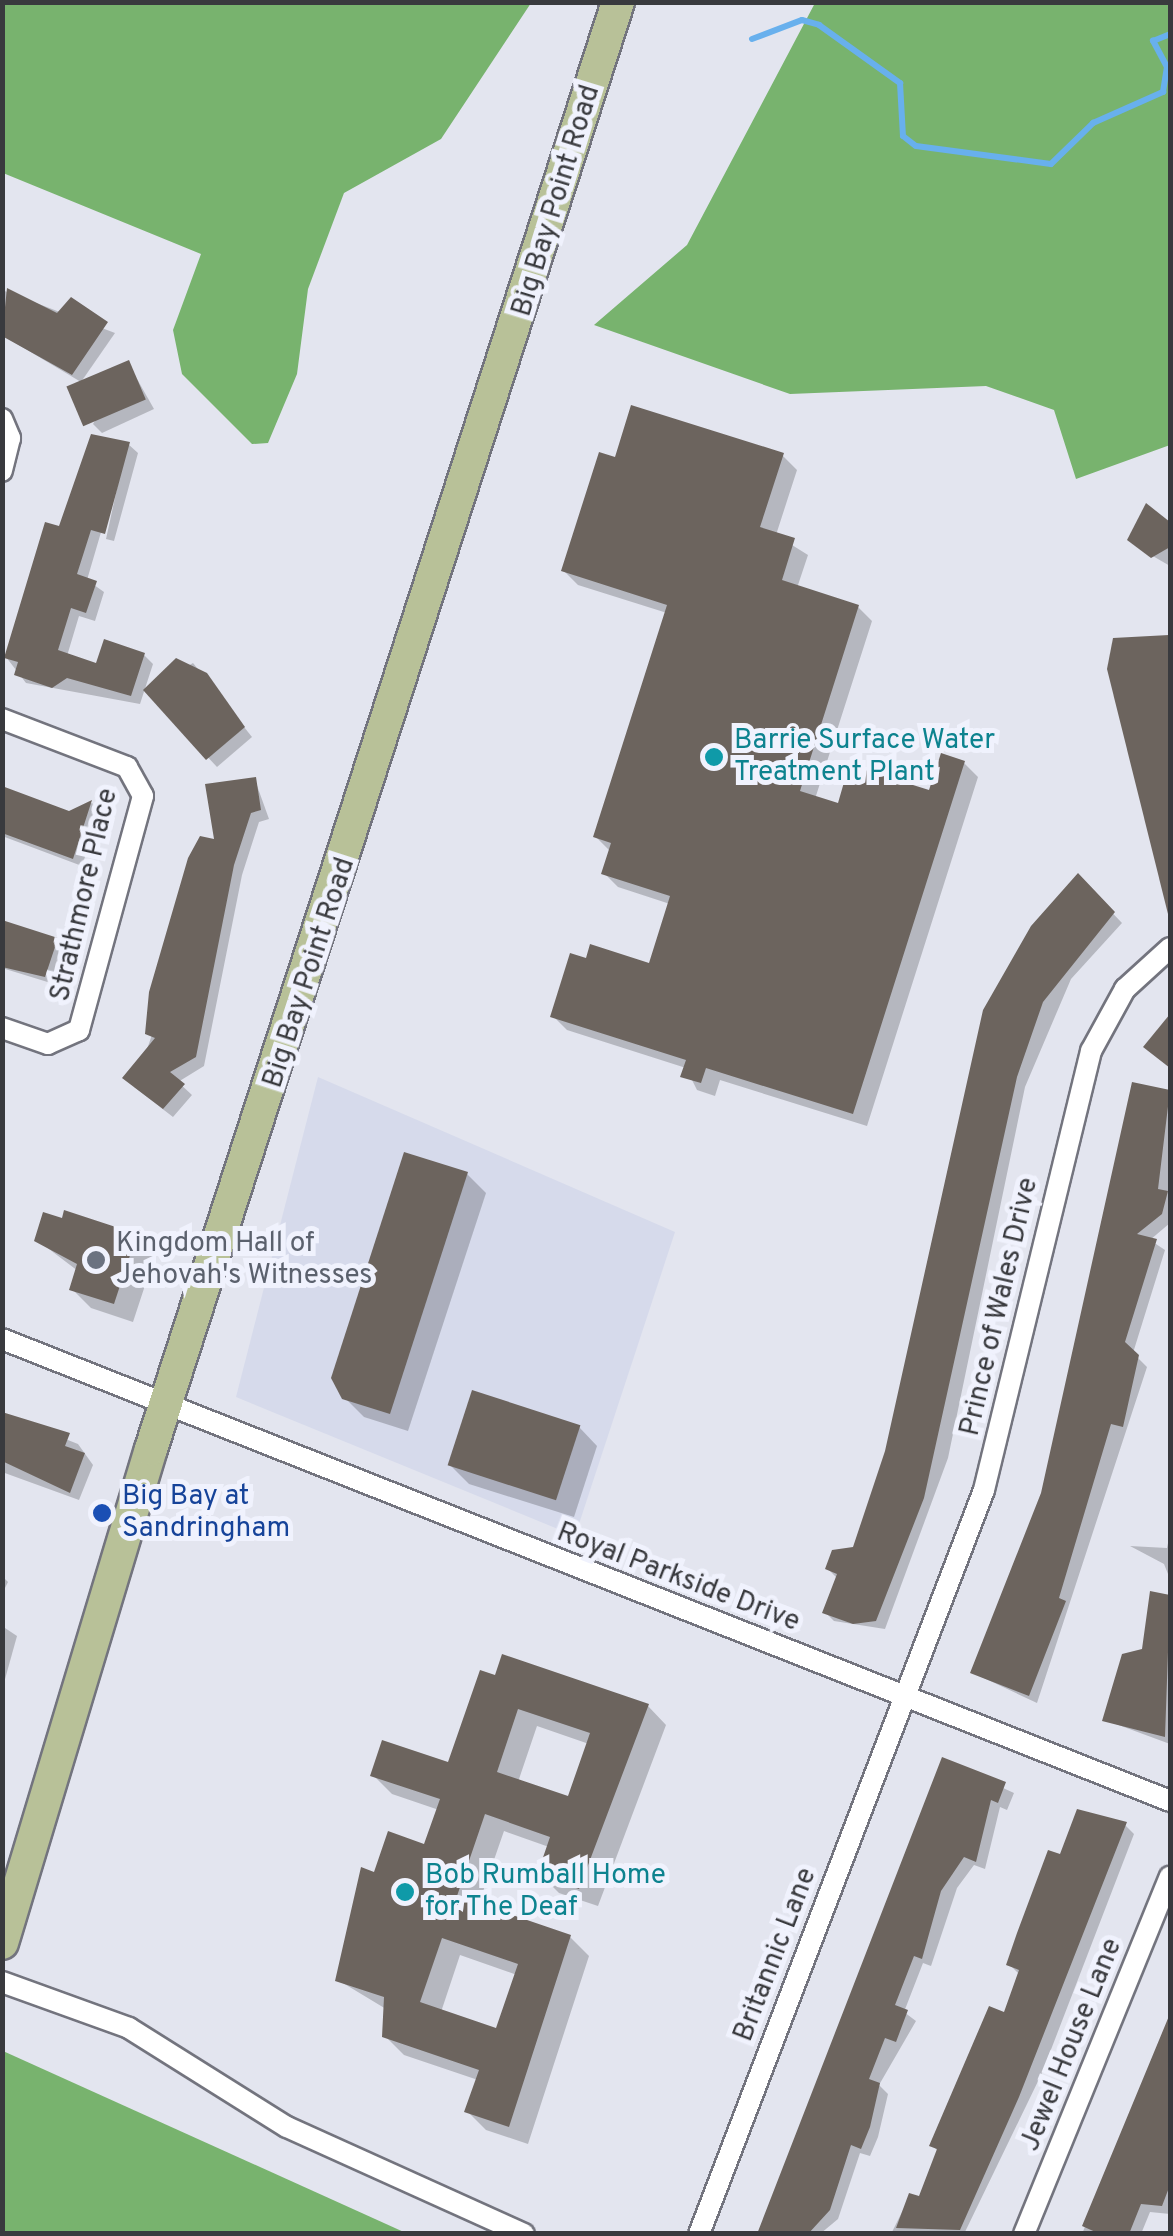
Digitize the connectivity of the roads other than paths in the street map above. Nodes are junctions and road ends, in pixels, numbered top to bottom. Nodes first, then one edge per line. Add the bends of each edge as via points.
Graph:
1 (618, 2) edge
2 (2, 419) edge
3 (2, 471) edge
4 (2, 719) edge
5 (1170, 948) edge
6 (2, 1028) edge
7 (2, 1339) edge
8 (166, 1407) junction
9 (904, 1696) junction
10 (1170, 1801) edge
11 (1170, 1877) edge
12 (2, 1943) edge
13 (2, 1982) edge
14 (524, 2234) edge
15 (700, 2234) edge
16 (1024, 2234) edge

1 - 8 main road, Big Bay Point Road
2 - 3 street via 10,438
4 - 6 street, Strathmore Place via 127,767 142,796 79,1030 48,1044
5 - 9 street, Prince of Wales Drive via 1125,990 1091,1051 984,1490
7 - 8 street, Royal Parkside Drive
8 - 9 street, Royal Parkside Drive
8 - 12 main road, Big Bay Point Road
9 - 10 street, Royal Parkside Drive
9 - 15 street, Britannic Lane
11 - 16 street, Jewel House Lane
13 - 14 street via 129,2028 287,2127

